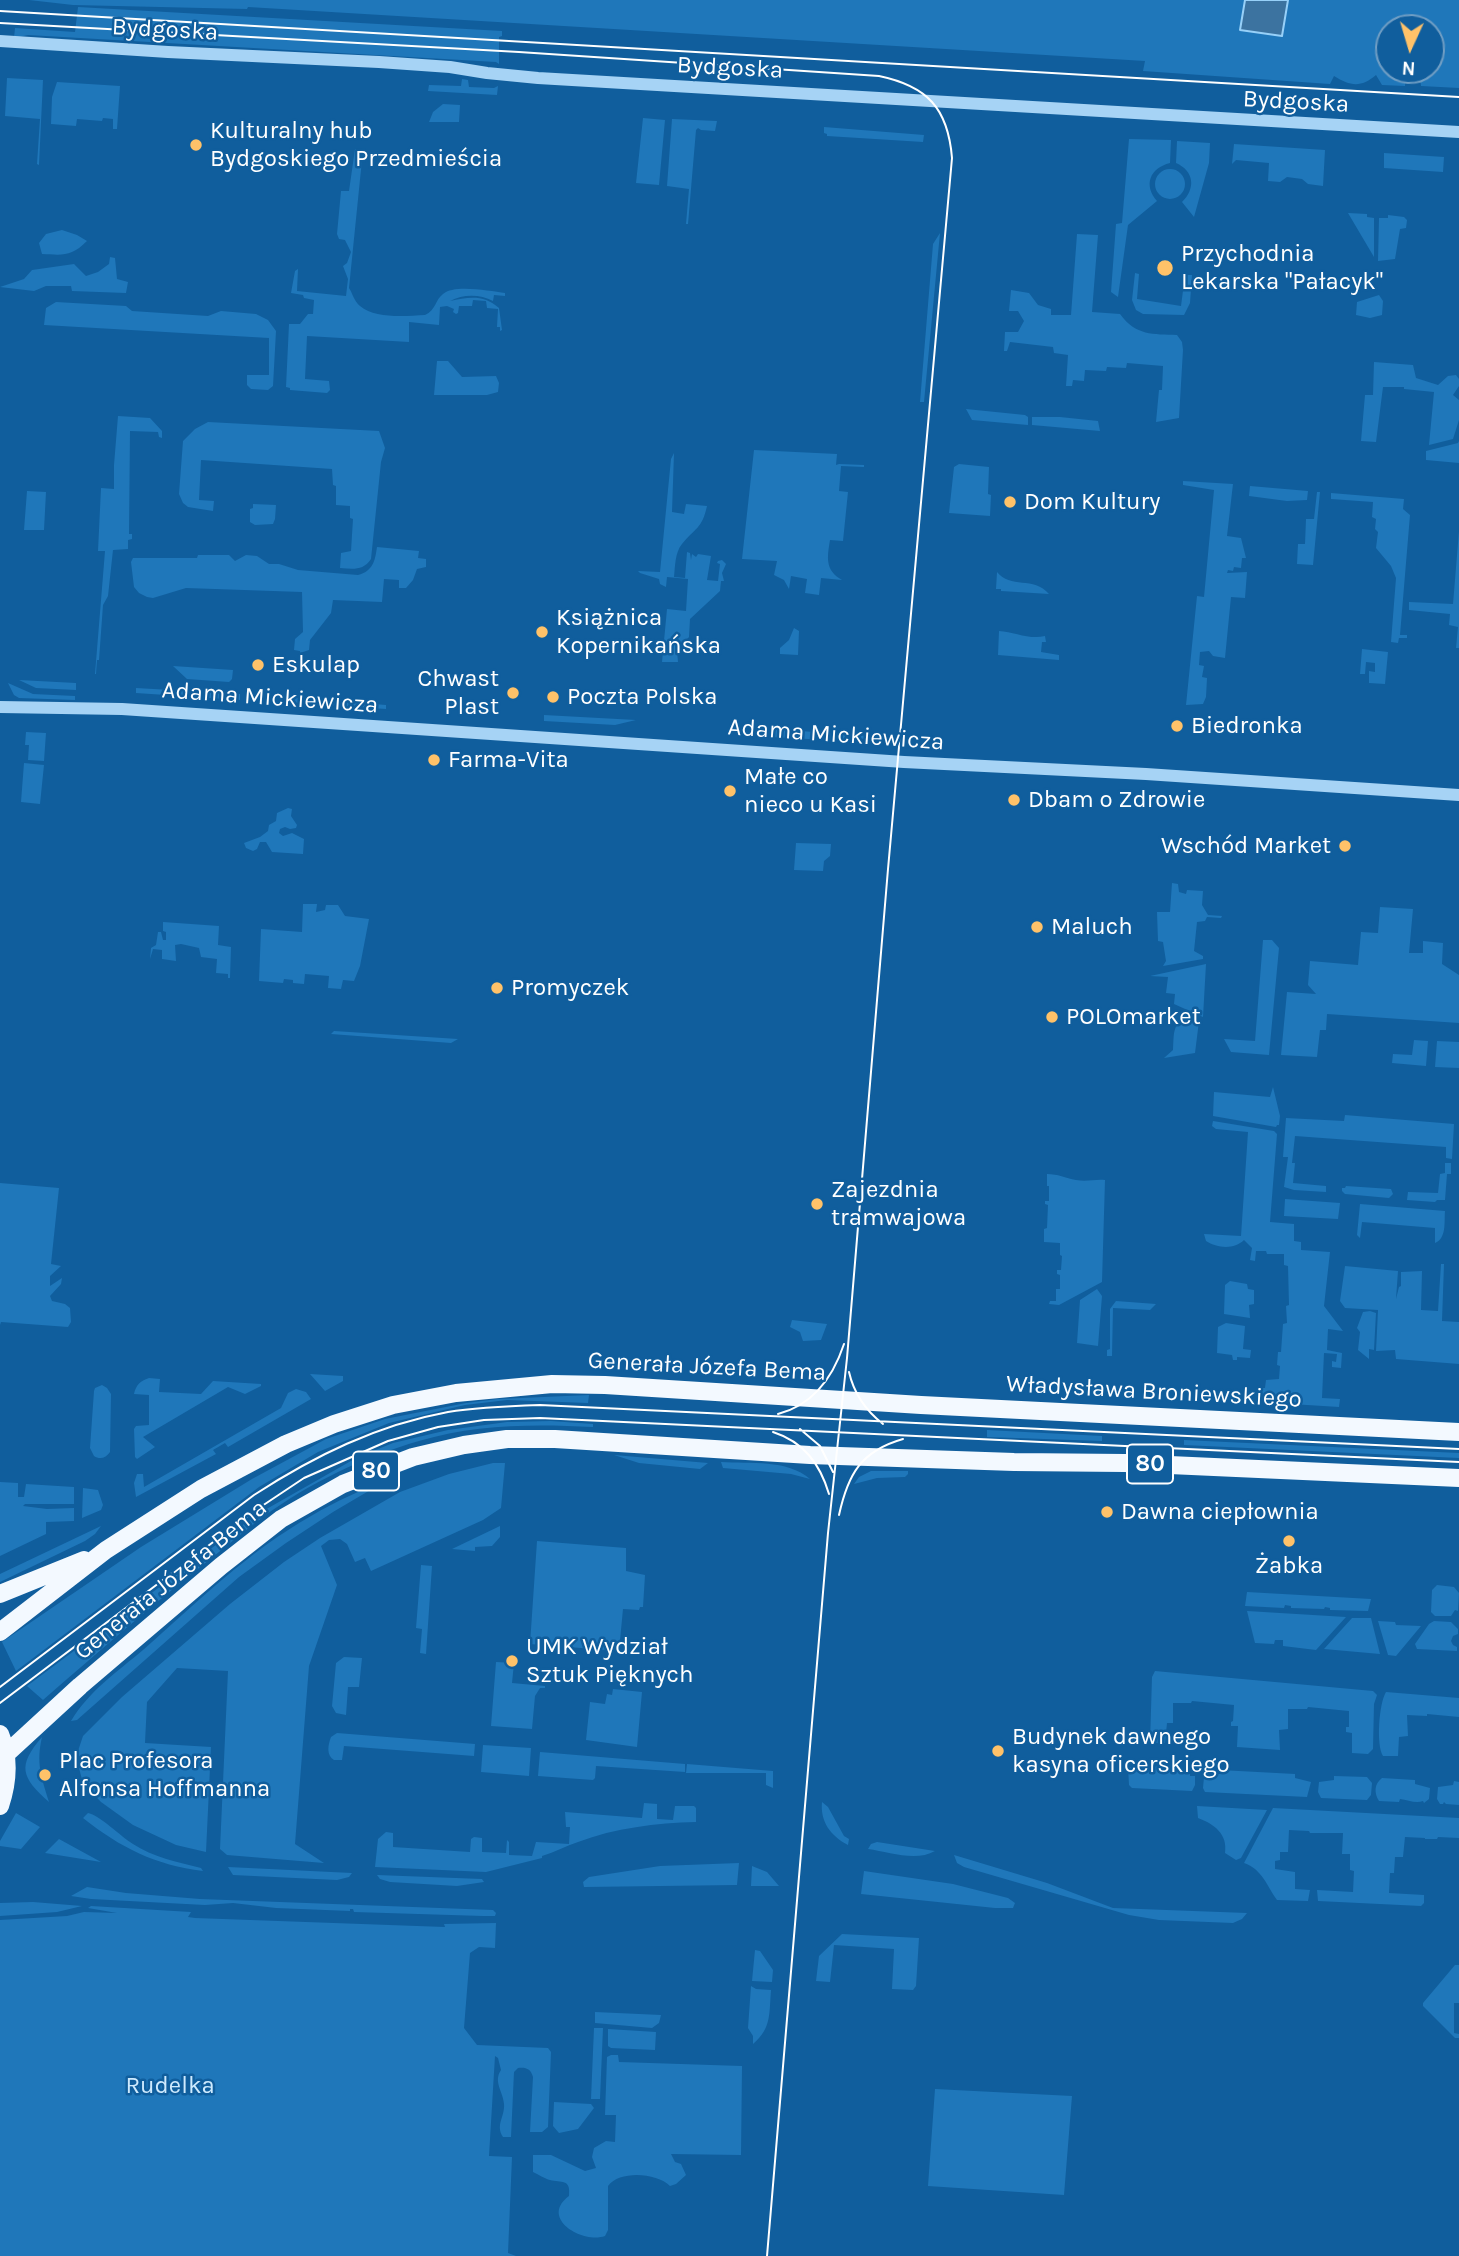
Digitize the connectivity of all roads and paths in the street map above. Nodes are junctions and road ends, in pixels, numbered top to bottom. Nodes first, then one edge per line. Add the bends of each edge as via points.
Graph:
1 (0, 41) edge
2 (1459, 132) edge
3 (0, 707) edge
4 (1459, 795) edge
5 (847, 1400) joint
6 (1459, 1432) edge
7 (1459, 1478) edge
8 (106, 1550) junction
9 (0, 1594) edge
10 (0, 1632) edge
11 (0, 1734) edge
12 (6, 1754) junction
13 (0, 1805) edge

1 - 2 street, Bydgoska
3 - 4 street, Adama Mickiewicza via 122,709
5 - 6 main road, Władysława Broniewskiego / 80
5 - 8 main road, Generała Józefa Bema / 80 via 552,1384 405,1403 286,1444 201,1489
7 - 12 main road, Generała Józefa Bema / 80 via 841,1456 555,1439 464,1445 413,1457 343,1484 281,1520 221,1566
8 - 9 main road
8 - 10 main road, Generała Józefa Bema / 80
11 - 12 main road
12 - 13 main road

